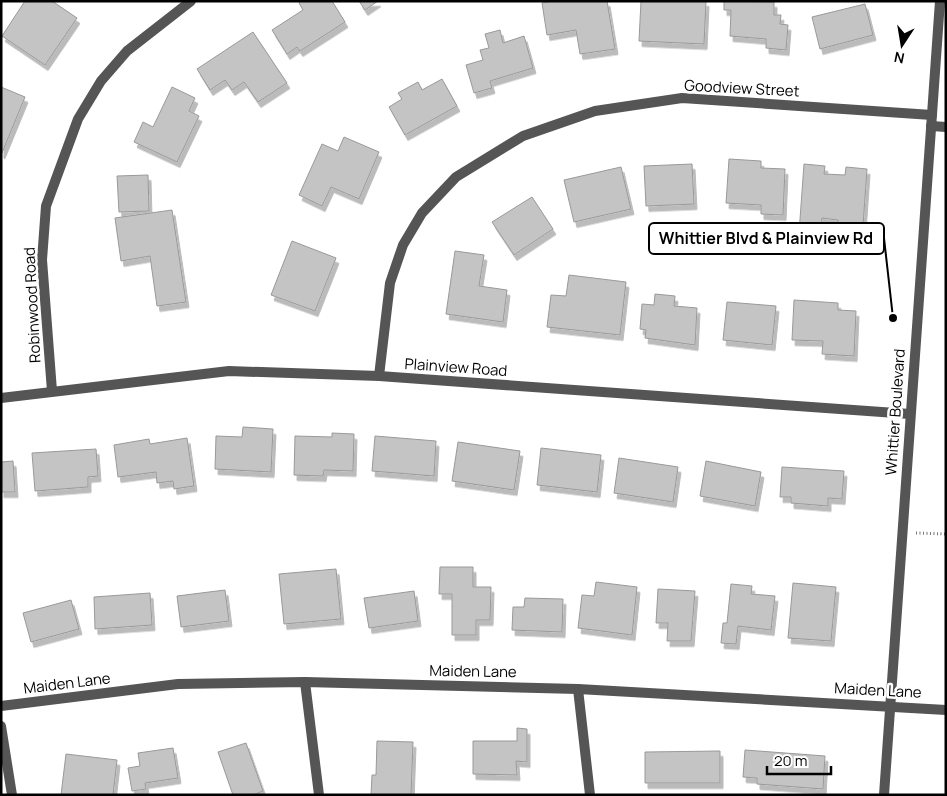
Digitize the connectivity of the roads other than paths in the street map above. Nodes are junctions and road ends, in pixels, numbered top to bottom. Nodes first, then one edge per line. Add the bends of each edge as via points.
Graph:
1 (191, 1) edge
2 (940, 1) edge
3 (932, 115) junction
4 (932, 126) junction
5 (946, 128) edge
6 (379, 376) junction
7 (52, 391) junction
8 (1, 398) edge
9 (910, 414) junction
10 (305, 682) junction
11 (578, 689) junction
12 (1, 706) edge
13 (889, 706) junction
14 (946, 710) edge
15 (1, 726) edge
16 (12, 795) edge
17 (319, 795) edge
18 (590, 795) edge
19 (884, 795) edge

1 - 7 street, Robinwood Road via 127,51 101,81 78,119 46,206 42,260
2 - 3 street, Whittier Boulevard
3 - 4 street, Whittier Boulevard
3 - 6 street, Goodview Street via 682,98 595,111 523,136 456,177 422,212 402,244 390,283
4 - 5 street
4 - 9 street, Whittier Boulevard
6 - 7 street, Plainview Road via 229,371
6 - 9 street, Plainview Road
7 - 8 street, Plainview Road
9 - 13 street, Whittier Boulevard
10 - 11 street, Maiden Lane
10 - 12 street, Maiden Lane via 178,684
10 - 17 street
11 - 13 street, Maiden Lane
11 - 18 street
13 - 14 street, Maiden Lane
13 - 19 street, Whittier Boulevard
15 - 16 street

